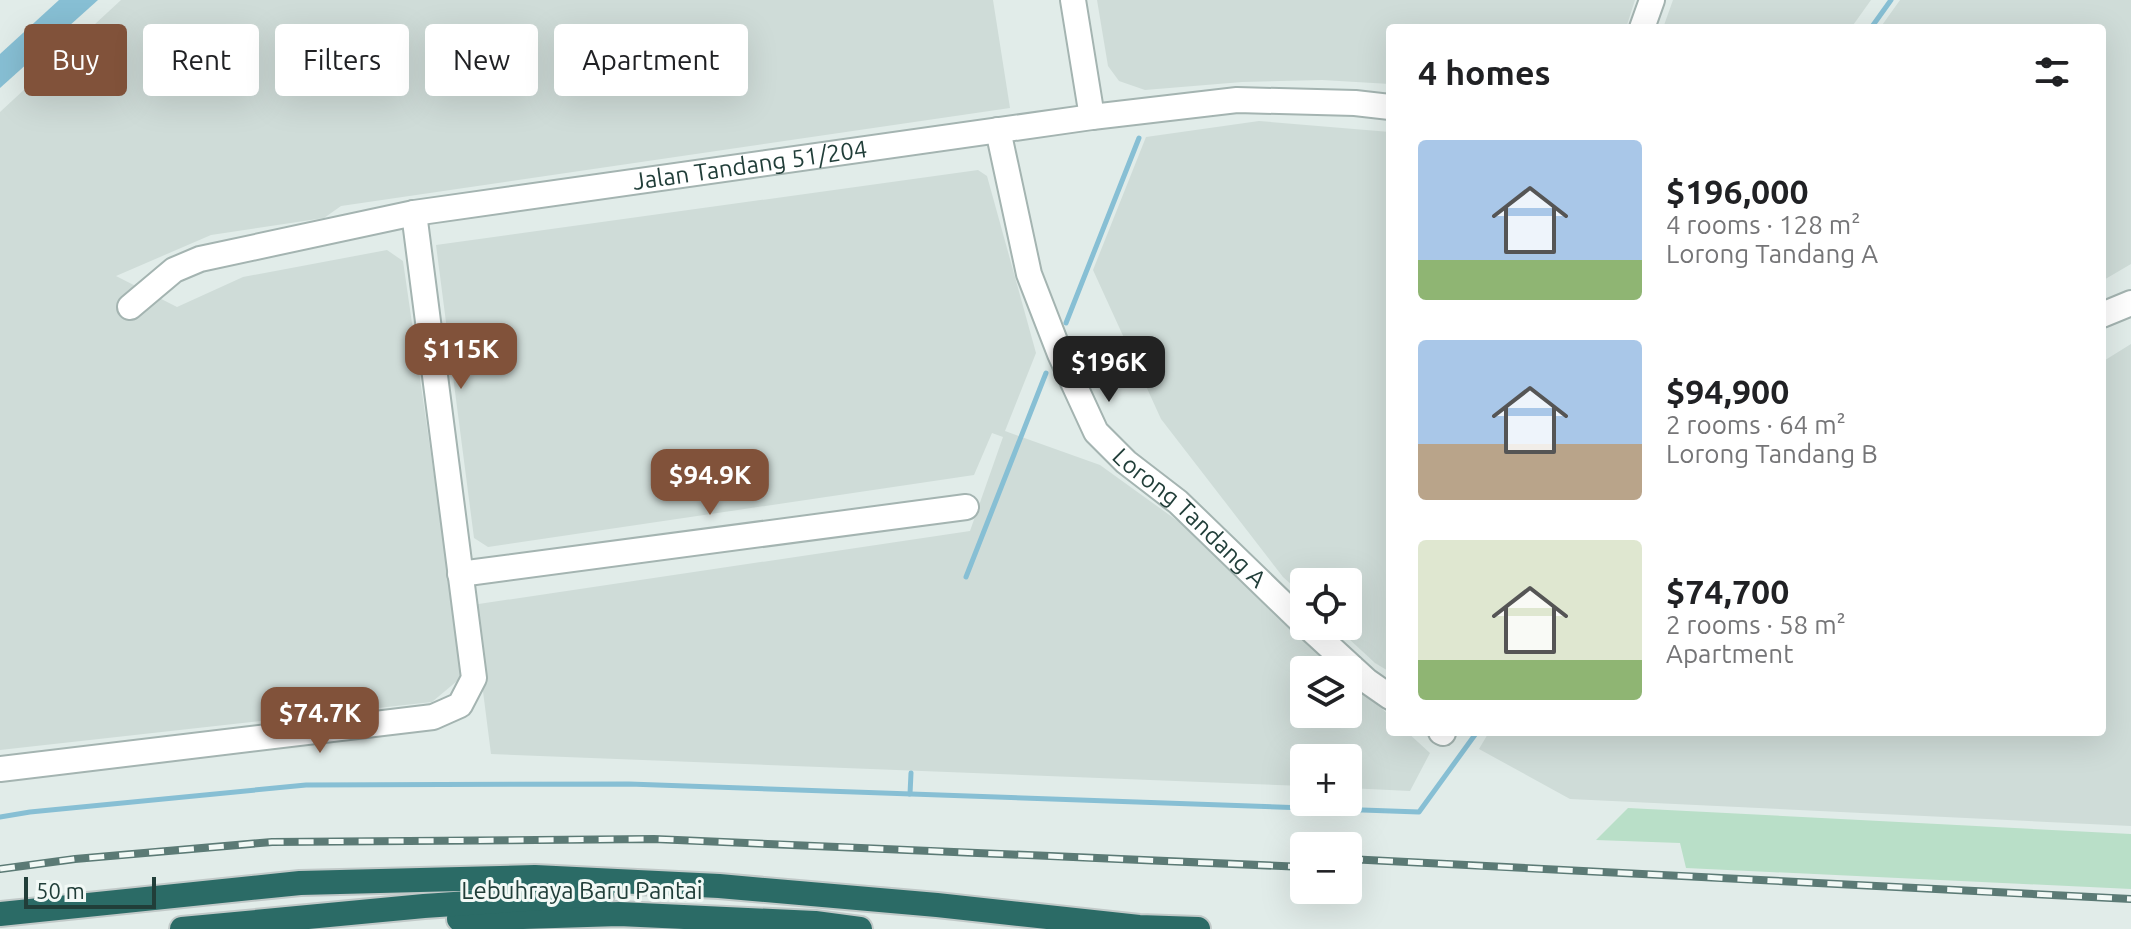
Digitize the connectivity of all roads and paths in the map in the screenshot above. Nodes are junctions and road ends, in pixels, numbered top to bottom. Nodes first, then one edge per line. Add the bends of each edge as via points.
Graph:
1 (1073, 0) edge
2 (1652, 0) edge
3 (1643, 24) edge
4 (1386, 107) edge
5 (1092, 117) junction
6 (998, 130) junction
7 (414, 213) junction
8 (2131, 303) edge
9 (130, 307) dead end
10 (2106, 313) edge
11 (966, 507) dead end
12 (460, 574) junction
13 (1290, 610) edge
14 (1322, 640) edge
15 (1386, 694) edge
16 (0, 769) edge
17 (719, 886) junction
18 (0, 914) edge
19 (182, 929) edge
20 (352, 929) edge
21 (860, 929) edge
22 (1198, 929) edge

1 - 5 street
2 - 3 street
4 - 5 street, Jalan Tandang 51/204 via 1237,100
5 - 6 street, Jalan Tandang 51/204
6 - 7 street, Jalan Tandang 51/204
6 - 13 street, Lorong Tandang A via 1029,274 1096,432 1178,502
7 - 9 street, Jalan Tandang 51/204 via 200,259 174,270
7 - 12 street
8 - 10 street
11 - 12 street
12 - 16 street via 474,678 460,705 433,717
14 - 15 street, Lorong Tandang A
17 - 18 highway via 535,877 300,883
17 - 19 highway
17 - 22 highway
20 - 21 highway, Lebuhraya Baru Pantai via 452,919 619,914

